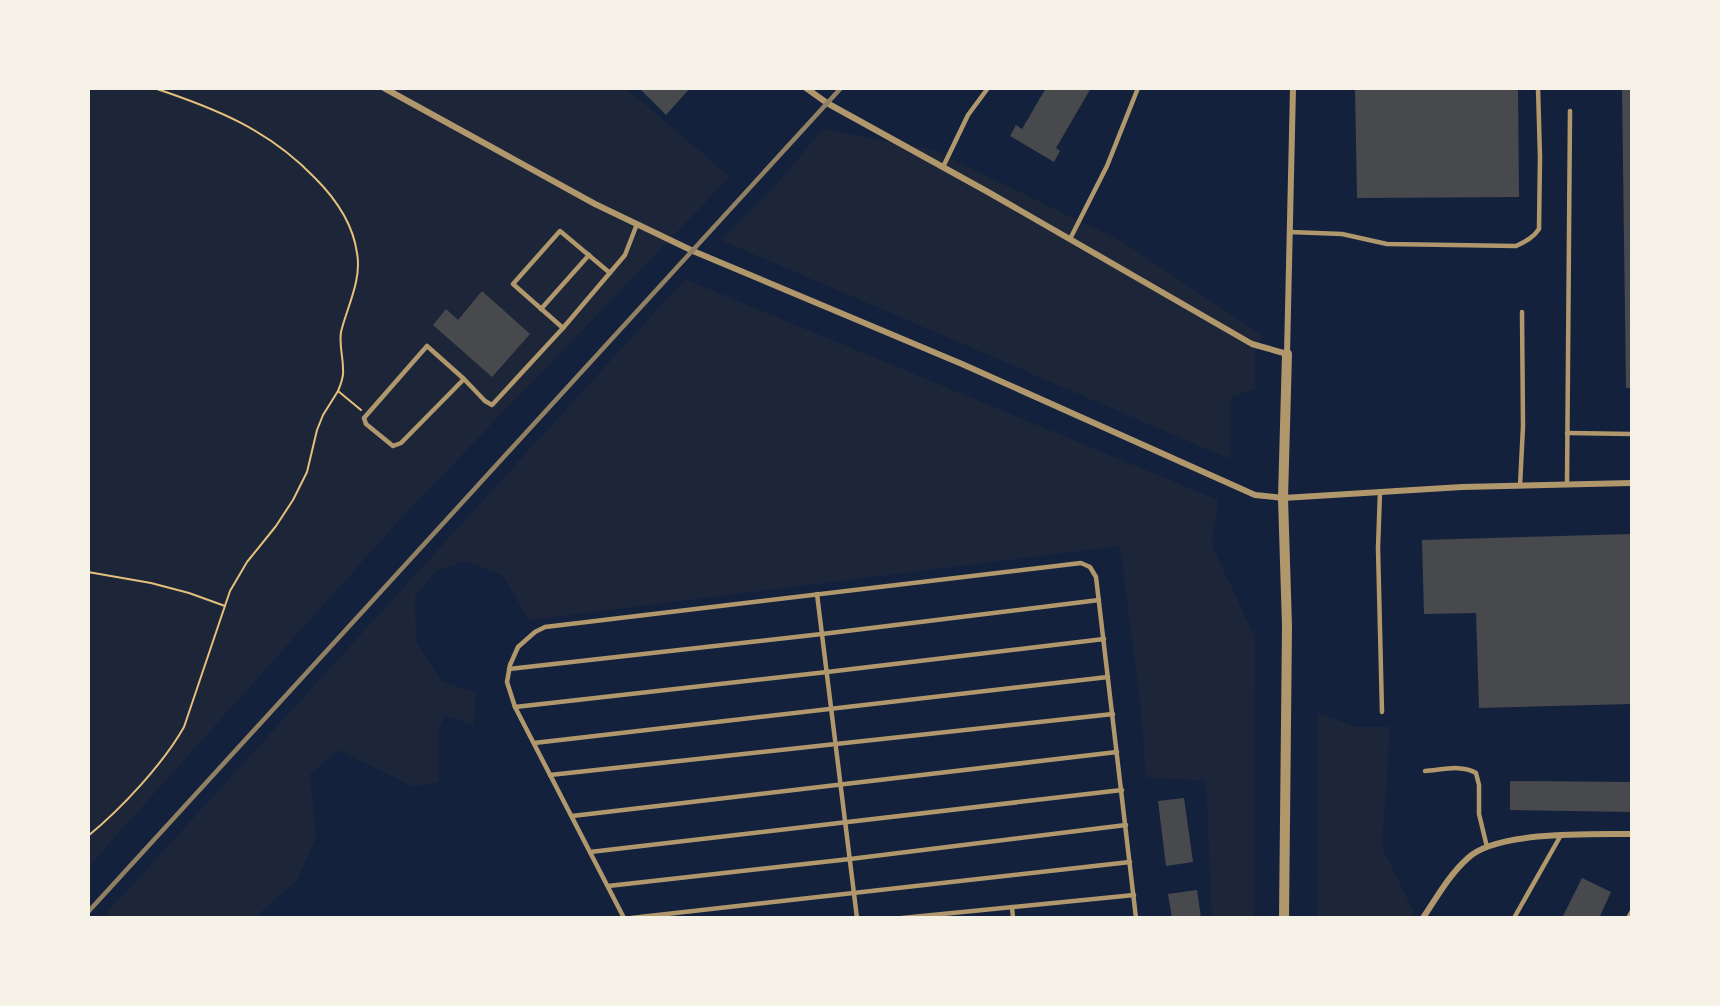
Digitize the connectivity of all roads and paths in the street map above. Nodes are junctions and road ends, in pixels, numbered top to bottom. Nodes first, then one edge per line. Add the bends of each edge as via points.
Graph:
1 (154, 88) edge
2 (384, 88) edge
3 (806, 88) edge
4 (988, 88) edge
5 (1138, 88) edge
6 (1293, 88) edge
7 (1538, 88) edge
8 (1570, 111) dead end
9 (943, 166) junction
10 (638, 224) junction
11 (1290, 232) junction
12 (1070, 239) junction
13 (589, 255) junction
14 (610, 273) junction
15 (541, 309) junction
16 (1522, 312) dead end
17 (563, 328) junction
18 (1287, 354) junction
19 (464, 379) junction
20 (338, 391) junction
21 (367, 415) junction
22 (1567, 433) junction
23 (1632, 434) edge
24 (1632, 483) edge
25 (1567, 485) junction
26 (1520, 486) junction
27 (1380, 492) junction
28 (1283, 498) junction
29 (88, 572) edge
30 (817, 594) junction
31 (1099, 600) junction
32 (225, 606) junction
33 (822, 634) junction
34 (1104, 639) junction
35 (509, 669) junction
36 (827, 672) junction
37 (1108, 677) junction
38 (515, 707) junction
39 (832, 708) junction
40 (1382, 712) dead end
41 (1113, 714) junction
42 (534, 743) junction
43 (837, 744) junction
44 (1117, 752) junction
45 (1425, 771) dead end
46 (550, 775) junction
47 (840, 784) junction
48 (1122, 790) junction
49 (572, 816) junction
50 (845, 822) junction
51 (1126, 825) junction
52 (1632, 834) edge
53 (1561, 835) junction
54 (88, 836) edge
55 (1487, 847) junction
56 (590, 852) junction
57 (850, 859) junction
58 (1130, 862) junction
59 (608, 886) junction
60 (854, 893) junction
61 (1134, 895) junction
62 (1012, 907) junction
63 (1632, 911) edge
64 (624, 918) edge
65 (631, 918) edge
66 (857, 918) edge
67 (902, 918) edge
68 (1013, 918) edge
69 (1136, 918) edge
70 (1284, 918) edge
71 (1423, 918) edge
72 (1514, 918) edge
73 (1628, 918) edge

1 - 20 path via 256,131 303,166 337,202 353,240 358,268 342,332 343,370
2 - 10 street
3 - 9 street
4 - 9 lane via 968,115
5 - 12 lane via 1107,166
6 - 11 street
7 - 11 lane via 1539,229 1526,241 1516,246 1387,244 1342,234
8 - 22 lane
9 - 12 street
10 - 14 lane via 625,255
10 - 28 street via 1255,495
11 - 18 street
12 - 18 street via 1252,344
13 - 14 lane
13 - 15 lane
13 - 15 lane via 560,231 513,284
14 - 17 lane
15 - 17 lane
16 - 26 lane
17 - 19 lane via 492,405
18 - 28 street
19 - 21 lane via 427,346
19 - 21 lane via 402,443 393,446 366,424
20 - 21 path
20 - 32 path via 323,415 307,472 293,500 238,576
22 - 23 lane
22 - 25 lane
24 - 25 street
25 - 26 street
26 - 27 street
27 - 28 street
27 - 40 lane
28 - 70 street via 1287,626
29 - 32 path via 151,583
30 - 31 lane via 1081,563 1090,567 1096,577
30 - 33 lane
30 - 35 lane via 545,627 518,647
31 - 33 lane
31 - 34 lane
32 - 54 path via 177,739 138,787
33 - 35 lane
33 - 36 lane
34 - 36 lane
34 - 37 lane
35 - 38 lane via 507,682
36 - 38 lane
36 - 39 lane
37 - 39 lane
37 - 41 lane
38 - 42 lane
39 - 42 lane
39 - 43 lane
41 - 43 lane
41 - 44 lane
42 - 46 lane
43 - 46 lane
43 - 47 lane
44 - 47 lane
44 - 48 lane
45 - 55 lane via 1470,769 1476,773 1479,814
46 - 49 lane
47 - 49 lane
47 - 50 lane
48 - 50 lane
48 - 51 lane
49 - 56 lane
50 - 56 lane
50 - 57 lane
51 - 57 lane
51 - 58 lane
52 - 53 street
53 - 55 street
53 - 72 lane
55 - 71 street via 1468,856
56 - 59 lane
57 - 59 lane
57 - 60 lane
58 - 60 lane
58 - 61 lane
59 - 64 lane
60 - 65 lane
60 - 66 lane
61 - 62 lane
61 - 69 lane
62 - 67 lane
62 - 68 lane
63 - 73 lane

